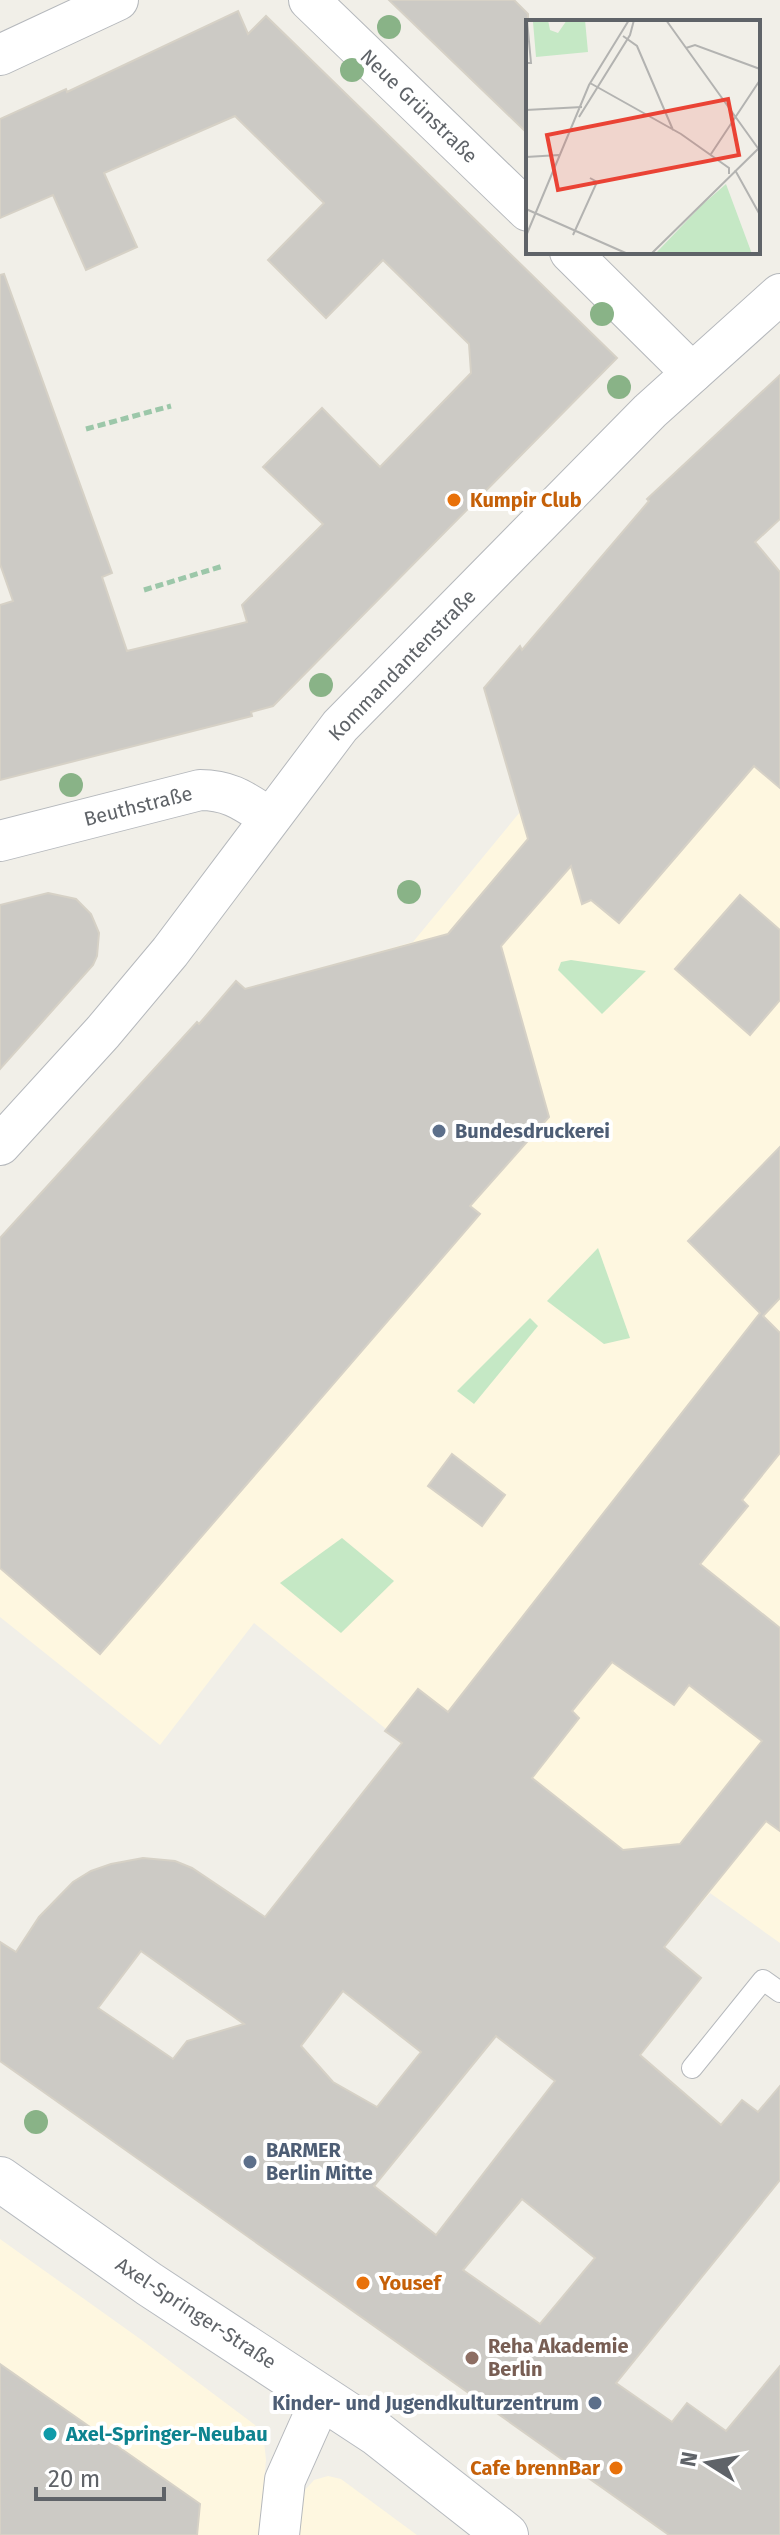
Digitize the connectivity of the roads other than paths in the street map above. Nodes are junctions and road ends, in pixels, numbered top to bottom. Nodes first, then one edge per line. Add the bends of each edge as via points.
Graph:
1 (118, 0) edge
2 (309, 0) edge
3 (0, 55) edge
4 (526, 209) edge
5 (572, 254) edge
6 (780, 294) edge
7 (692, 373) junction
8 (270, 818) junction
9 (0, 841) edge
10 (0, 1145) edge
11 (780, 1992) edge
12 (692, 2068) dead end
13 (0, 2179) edge
14 (322, 2397) junction
15 (279, 2535) edge
16 (506, 2535) edge

1 - 3 street
2 - 4 street, Neue Grünstraße
5 - 7 street
6 - 7 street, Kommandantenstraße
7 - 8 street, Kommandantenstraße via 340,726
8 - 9 street, Beuthstraße via 239,797 200,790
8 - 10 street, Kommandantenstraße via 154,972
11 - 12 lane via 763,1980
13 - 14 main road, Axel-Springer-Straße
14 - 15 street via 285,2480
14 - 16 main road, Axel-Springer-Straße

